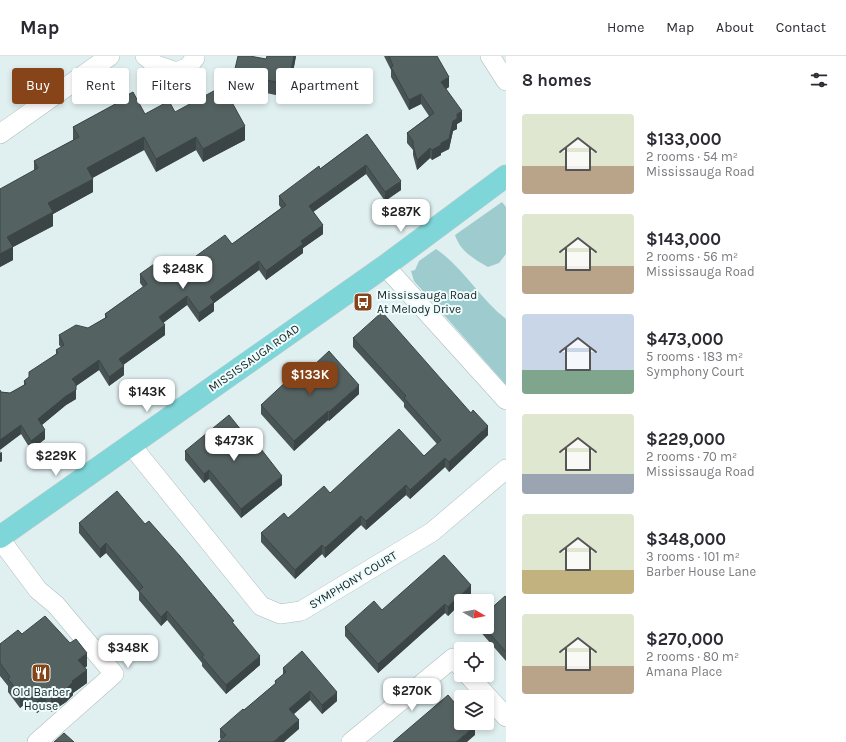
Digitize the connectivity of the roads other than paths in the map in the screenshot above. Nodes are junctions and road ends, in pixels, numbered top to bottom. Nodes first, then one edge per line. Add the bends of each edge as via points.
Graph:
1 (110, 56) edge
2 (145, 56) edge
3 (195, 56) edge
4 (490, 56) edge
5 (506, 81) edge
6 (0, 134) edge
7 (506, 176) edge
8 (385, 266) junction
9 (506, 400) edge
10 (131, 445) junction
11 (506, 469) edge
12 (0, 538) edge
13 (454, 664) edge
14 (474, 682) edge
15 (506, 717) edge
16 (37, 742) edge
17 (351, 742) edge

1 - 6 street
2 - 3 street via 156,65 177,72 188,67
4 - 5 street
7 - 8 main road, MISSISSAUGA ROAD
8 - 9 street
8 - 10 main road, MISSISSAUGA ROAD
10 - 11 street, SYMPHONY COURT via 261,606 280,614 301,612 432,532
10 - 12 main road, MISSISSAUGA ROAD
12 - 16 street via 38,590 56,605 114,674
13 - 17 street
14 - 15 street

